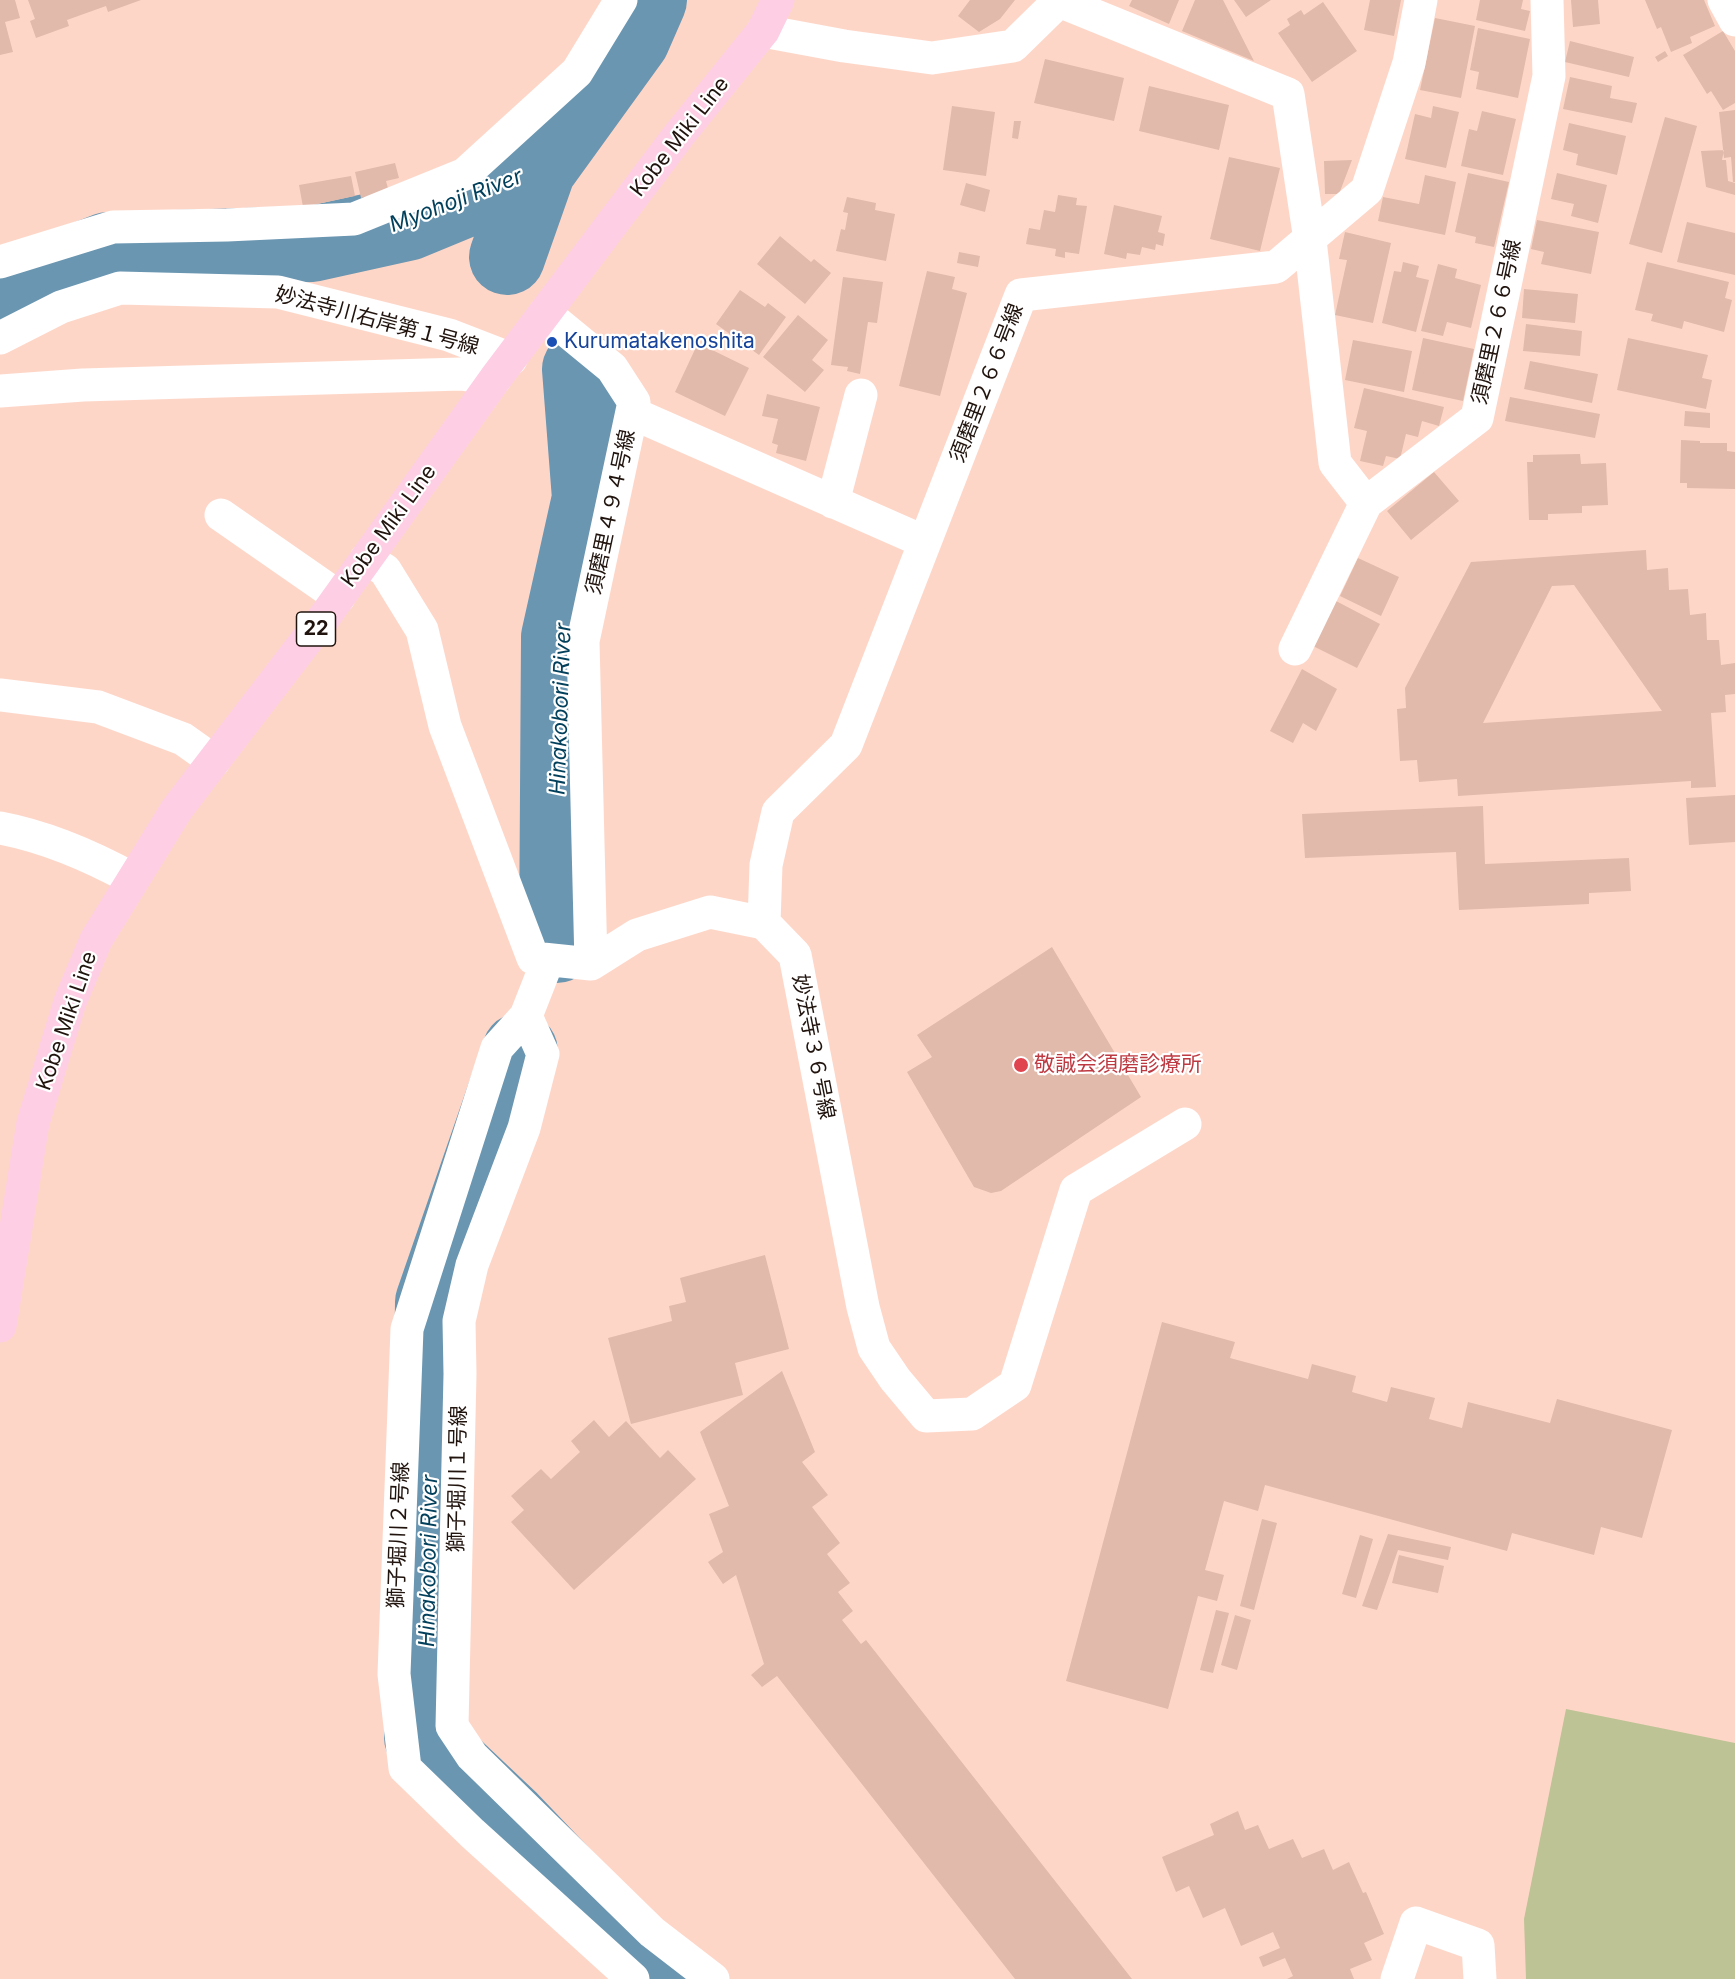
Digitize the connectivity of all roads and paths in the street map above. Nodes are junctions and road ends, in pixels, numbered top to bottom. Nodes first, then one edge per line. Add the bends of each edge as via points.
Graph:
1 (621, 0) edge
2 (778, 0) edge
3 (1421, 0) edge
4 (1548, 0) edge
5 (1724, 0) edge
6 (1060, 1) edge
7 (1735, 20) edge
8 (763, 31) junction
9 (1310, 240) junction
10 (0, 262) edge
11 (545, 313) junction
12 (0, 338) edge
13 (503, 369) junction
14 (0, 391) edge
15 (861, 395) dead end
16 (632, 412) junction
17 (833, 502) junction
18 (1366, 503) junction
19 (221, 515) dead end
20 (925, 542) junction
21 (366, 559) junction
22 (339, 597) junction
23 (1295, 649) dead end
24 (0, 695) edge
25 (213, 761) junction
26 (0, 828) edge
27 (133, 879) junction
28 (764, 922) junction
29 (548, 960) junction
30 (591, 964) junction
31 (526, 1016) junction
32 (1185, 1124) dead end
33 (0, 1326) edge
34 (633, 1979) edge
35 (713, 1979) edge
36 (1397, 1979) edge
37 (1480, 1979) edge

1 - 10 street via 576,72 465,174 354,219 113,227
2 - 8 main road, Kobe Miki Line / 22
3 - 9 street, 須磨里２６６号線 via 1409,63 1367,190
4 - 18 street, 須磨里２６６号線 via 1549,76 1477,418
5 - 7 street
6 - 8 street via 1013,46 932,58
6 - 9 street via 1288,94
8 - 11 main road, Kobe Miki Line / 22
9 - 18 street via 1335,463
9 - 20 street, 須磨里２６６号線 via 1276,267 1021,295
11 - 13 main road, Kobe Miki Line / 22
11 - 16 street, 須磨里４９４号線 via 612,368 634,402
12 - 13 street, 妙法寺川右岸第１号線 via 61,307 120,288 278,292 449,335
13 - 14 street via 461,374
13 - 21 main road, Kobe Miki Line / 22
15 - 17 street
16 - 17 street
16 - 30 street, 須磨里４９４号線 via 583,641
17 - 20 street
18 - 23 street, 須磨里２６６号線
19 - 22 street
20 - 28 street, 須磨里２６６号線 via 846,745 778,812 766,865
21 - 22 main road, Kobe Miki Line / 22
21 - 29 street via 385,570 422,630 445,726 461,770 533,958
22 - 25 main road, Kobe Miki Line / 22
24 - 25 street via 98,707 183,739
25 - 27 main road, Kobe Miki Line / 22
26 - 27 street via 40,837 99,860
27 - 33 main road, Kobe Miki Line / 22 via 96,940 70,1002 33,1123
28 - 30 street via 710,912 637,935
28 - 32 street, 妙法寺３６号線 via 795,955 873,1348 926,1416 972,1414 1015,1385 1076,1190
29 - 30 street
29 - 31 street
31 - 34 street, 獅子堀川２号線 via 497,1048 407,1329 394,1674 405,1768
31 - 35 street, 獅子堀川１号線 via 543,1054 524,1128 472,1265 459,1321 452,1726 472,1756 634,1915
36 - 37 street via 1416,1923 1478,1945

